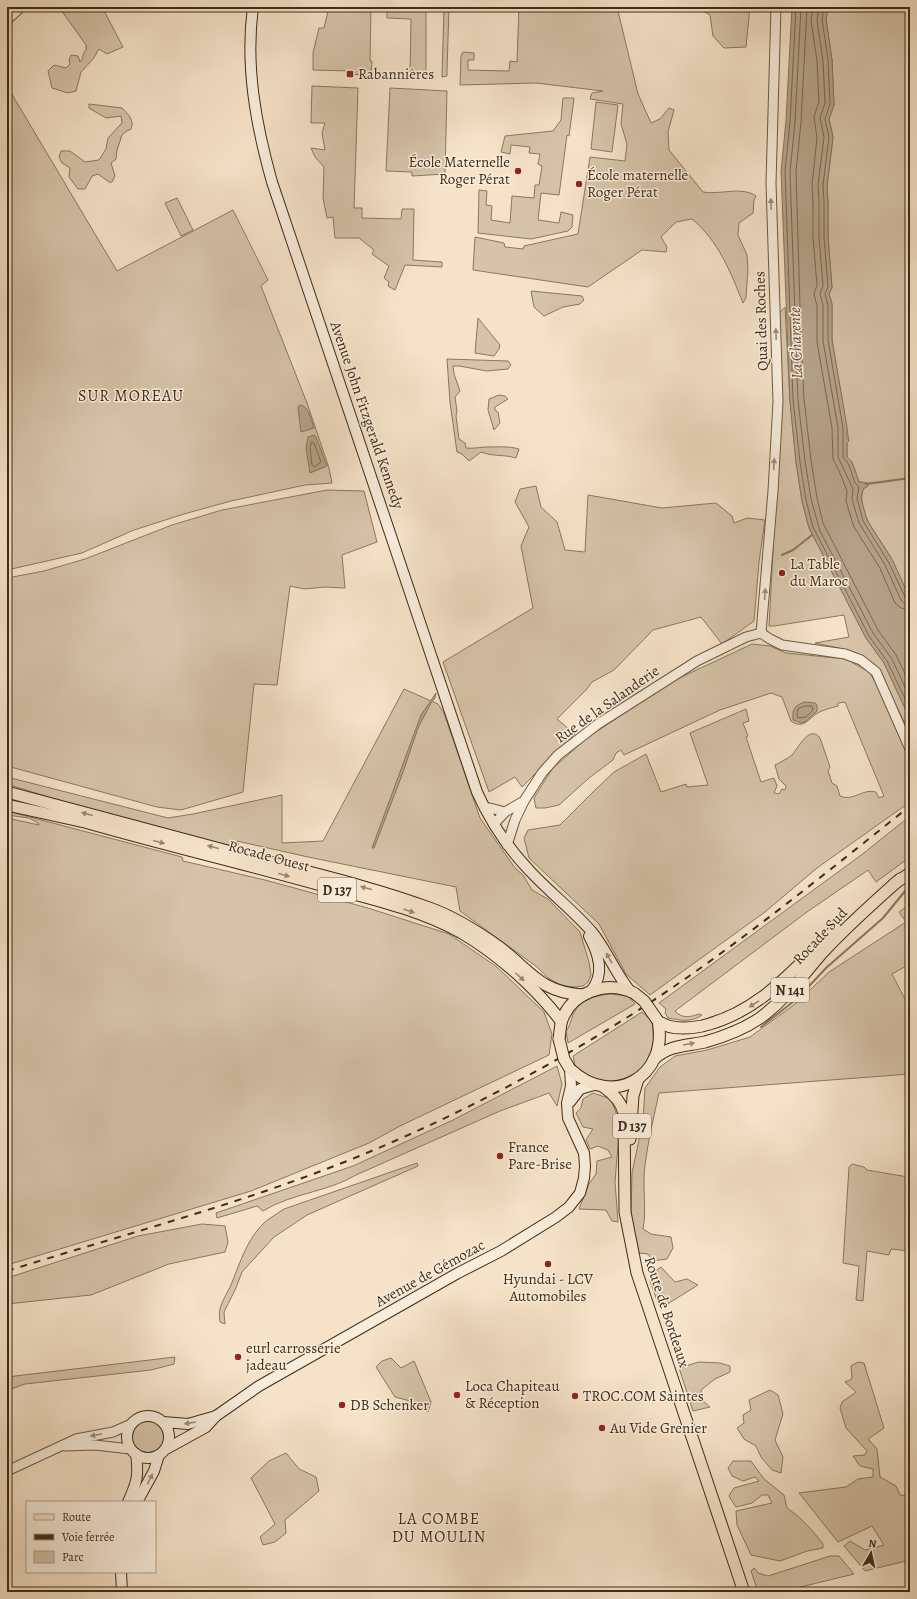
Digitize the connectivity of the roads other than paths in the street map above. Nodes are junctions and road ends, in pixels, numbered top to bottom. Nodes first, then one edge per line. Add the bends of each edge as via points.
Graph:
1 (21, 7) edge
2 (252, 7) edge
3 (776, 7) edge
4 (7, 20) edge
5 (762, 633) junction
6 (910, 749) edge
7 (7, 792) edge
8 (7, 800) edge
9 (524, 800) junction
10 (7, 805) edge
11 (485, 808) junction
12 (506, 812) junction
13 (80, 821) junction
14 (514, 824) junction
15 (496, 828) junction
16 (507, 845) junction
17 (910, 873) edge
18 (900, 879) junction
19 (572, 912) junction
20 (632, 992) junction
21 (587, 993) junction
22 (561, 1021) junction
23 (658, 1021) junction
24 (654, 1059) junction
25 (570, 1070) junction
26 (638, 1079) junction
27 (600, 1086) junction
28 (567, 1112) junction
29 (625, 1173) junction
30 (216, 1416) junction
31 (163, 1422) junction
32 (130, 1424) junction
33 (62, 1446) junction
34 (133, 1452) junction
35 (163, 1452) junction
36 (7, 1471) edge
37 (128, 1501) edge
38 (138, 1501) edge
39 (121, 1573) edge
40 (122, 1592) edge
41 (744, 1592) edge

1 - 4 street
2 - 11 main road, Avenue John Fitzgerald Kennedy via 251,77 264,153 438,677 477,792
5 -> 3 street, Quai des Roches via 778,402 771,183
5 - 6 street via 782,645 845,654 861,660 876,672
5 - 9 street, Rue de la Salanderie via 746,637 697,661 598,724 558,755
21 -> 7 main road, Rocade Ouest / D 137 via 562,993 542,984 500,948 450,916 375,890
8 - 13 main road, Rocade Ouest / D 137
9 - 12 street, Rue de la Salanderie
9 - 14 street
10 - 13 main road
11 - 12 street
11 - 15 main road, Avenue John Fitzgerald Kennedy
12 - 15 street, Rue de la Salanderie
13 -> 22 main road, Rocade Ouest / D 137 via 377,901 440,922 479,944 504,963 543,999
14 - 15 street
14 - 16 street
15 - 16 main road, Avenue John Fitzgerald Kennedy
16 - 19 main road, Avenue John Fitzgerald Kennedy
17 - 18 main road, Rocade Sud / N 141
18 -> 23 main road, Rocade Sud / N 141 via 840,925 770,993 744,1010 696,1027 674,1028
24 -> 18 main road, Rocade Sud / N 141 via 668,1049 718,1038 759,1018 778,1003 865,910
20 -> 19 main road, Avenue John Fitzgerald Kennedy via 593,934
19 - 21 main road, Avenue John Fitzgerald Kennedy via 591,941 598,959 599,976
20 - 21 main road via 612,987 598,988
20 - 23 main road, bridge via 644,1001
21 - 22 main road via 568,1008
22 - 25 main road, bridge via 559,1039
23 - 24 main road via 659,1046
24 - 26 main road
25 - 27 main road via 584,1080
25 - 28 main road via 572,1086
26 - 27 main road via 623,1086
26 - 29 main road, Route de Bordeaux / D 137 via 633,1096 633,1117
27 - 28 main road via 586,1087 577,1093 570,1102
27 - 29 main road, Route de Bordeaux / D 137 via 617,1098 622,1105
28 - 30 main road, Avenue de Gémozac via 569,1123 584,1153 585,1166 580,1194 569,1207 501,1251 259,1386
29 - 41 main road, Route de Bordeaux / D 137 via 626,1212 637,1273
30 -> 31 main road, Avenue de Gémozac via 188,1424
30 - 35 main road, Avenue de Gémozac via 206,1426
31 - 32 main road via 156,1417 142,1416
31 - 35 main road via 170,1435
32 -> 33 street via 114,1432 76,1439
32 - 34 main road via 127,1437
33 - 34 street via 95,1445
33 - 36 street
34 - 35 main road via 148,1458
34 - 37 main road via 138,1470 137,1483
38 -> 35 main road
39 - 40 main road

